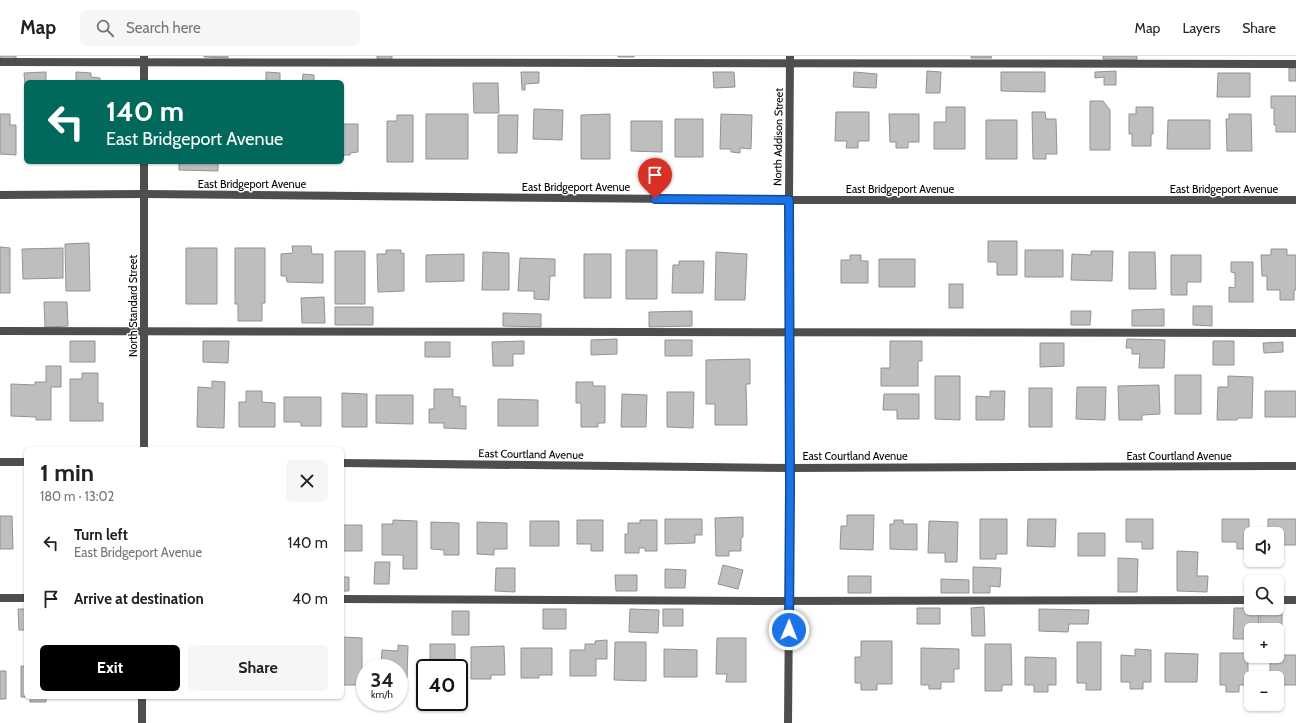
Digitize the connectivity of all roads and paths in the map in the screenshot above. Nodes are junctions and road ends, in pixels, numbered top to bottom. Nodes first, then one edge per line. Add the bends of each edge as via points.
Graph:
1 (144, 59) edge
2 (790, 59) edge
3 (0, 62) edge
4 (1296, 64) edge
5 (144, 80) edge
6 (144, 164) edge
7 (143, 194) junction
8 (0, 195) edge
9 (789, 200) junction
10 (1296, 200) edge
11 (144, 330) junction
12 (0, 331) edge
13 (789, 333) junction
14 (1296, 333) edge
15 (144, 447) edge
16 (0, 462) edge
17 (24, 462) edge
18 (344, 463) edge
19 (1296, 466) edge
20 (790, 468) junction
21 (0, 598) edge
22 (24, 598) edge
23 (344, 599) edge
24 (1244, 600) edge
25 (1284, 600) edge
26 (1296, 600) edge
27 (789, 602) junction
28 (142, 699) edge
29 (142, 723) edge
30 (788, 723) edge

1 - 2 street
1 - 3 street
1 - 5 street
2 - 4 street
2 - 9 street, North Addison Street
6 - 7 street, North Standard Street
7 - 8 street, East Bridgeport Avenue
7 - 9 street, East Bridgeport Avenue
7 - 11 street, North Standard Street
9 - 10 street, East Bridgeport Avenue
9 - 13 street, North Addison Street
11 - 12 street
11 - 13 street
11 - 15 street, North Standard Street
13 - 14 street
13 - 20 street, North Addison Street
16 - 17 street
18 - 20 street, East Courtland Avenue
19 - 20 street, East Courtland Avenue
20 - 27 street, North Addison Street
21 - 22 street
23 - 27 street
24 - 27 street
25 - 26 street
27 - 30 street, North Addison Street
28 - 29 street

